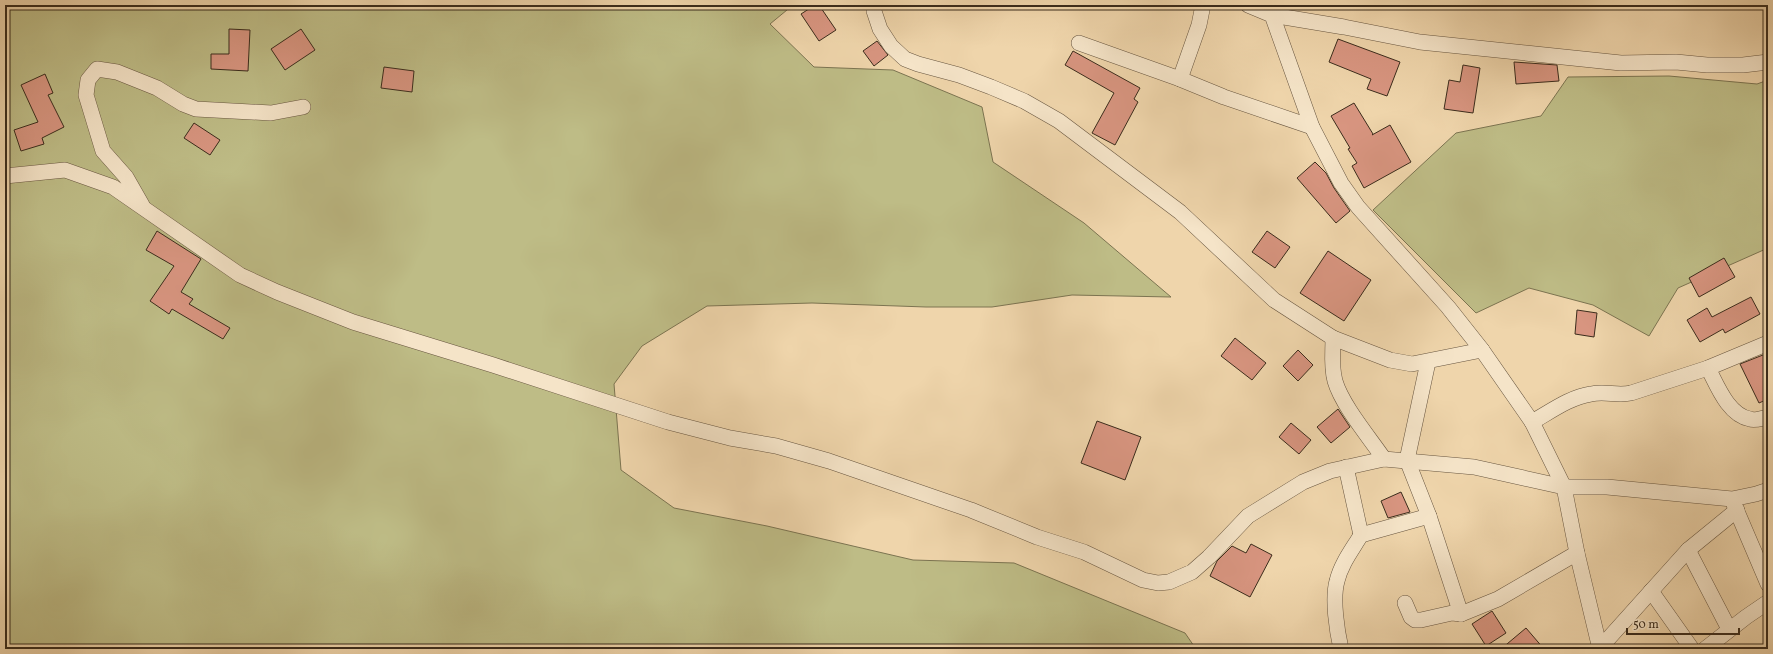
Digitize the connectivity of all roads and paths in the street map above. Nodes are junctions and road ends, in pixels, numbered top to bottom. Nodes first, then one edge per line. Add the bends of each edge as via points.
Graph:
1 (874, 5) edge
2 (1203, 5) edge
3 (1248, 5) edge
4 (1272, 15) junction
5 (1079, 43) dead end
6 (1768, 62) edge
7 (1180, 79) junction
8 (303, 107) dead end
9 (1312, 127) junction
10 (5, 176) edge
11 (144, 208) junction
12 (1333, 338) junction
13 (1768, 343) edge
14 (1482, 350) junction
15 (1428, 362) junction
16 (1708, 368) junction
17 (1768, 417) edge
18 (1532, 422) junction
19 (1384, 459) junction
20 (1407, 460) junction
21 (1346, 467) junction
22 (1564, 486) junction
23 (1768, 490) edge
24 (1735, 504) junction
25 (1429, 516) junction
26 (1361, 535) junction
27 (1688, 550) junction
28 (1577, 554) junction
29 (1768, 584) edge
30 (1651, 591) junction
31 (1768, 602) edge
32 (1405, 603) dead end
33 (1461, 614) junction
34 (1729, 629) junction
35 (1341, 649) edge
36 (1600, 649) edge
37 (1692, 649) edge
38 (1705, 649) edge

1 - 12 street via 880,29 891,46 905,59 991,87 1024,101 1059,121 1180,212 1274,300
2 - 7 street via 1199,25
3 - 4 street
4 - 6 street via 1420,42 1621,63 1736,65
4 - 9 street
5 - 7 street
7 - 9 street
8 - 11 street via 271,113 196,109 157,88 117,72 97,70 88,80 86,95 103,151 126,177
9 - 14 street via 1341,183 1358,207
10 - 11 street via 65,170 113,187
11 - 21 street via 240,275 353,322 668,422 730,438 776,446 829,461 1084,552 1143,580 1169,582 1192,572 1248,516 1285,491 1330,471
12 - 15 street via 1390,360 1412,364
12 - 19 street via 1332,364 1340,395
13 - 16 street
14 - 15 street
14 - 18 street
15 - 20 street
16 - 17 street via 1727,403 1740,416 1751,420
16 - 18 street via 1621,395 1600,392 1582,395
18 - 22 street
19 - 20 street
19 - 21 street
20 - 22 street via 1474,467
20 - 25 street
21 - 26 street
22 - 24 street via 1607,487
22 - 28 street
23 - 24 street
24 - 27 street
24 - 29 street
25 - 26 street
25 - 33 street
26 - 35 street via 1345,561 1337,582 1335,600
27 - 30 street
27 - 34 street
28 - 33 street via 1498,599
28 - 36 street
30 - 36 street
30 - 37 street
31 - 34 street
32 - 33 street via 1415,620 1452,613
34 - 38 street

